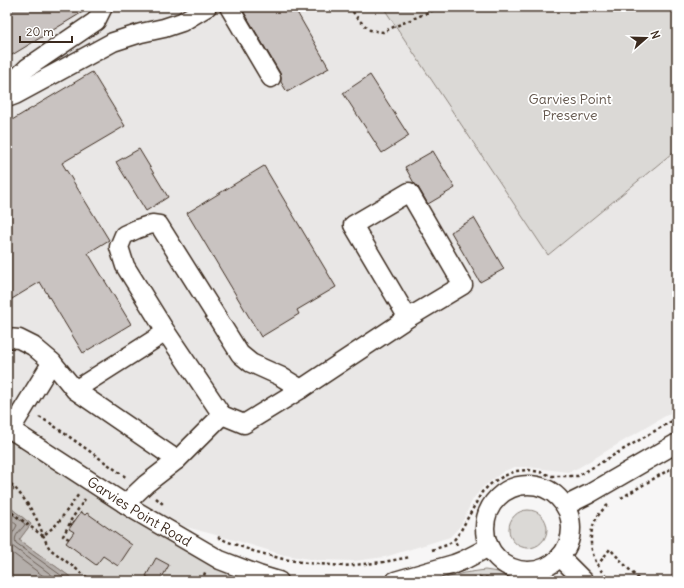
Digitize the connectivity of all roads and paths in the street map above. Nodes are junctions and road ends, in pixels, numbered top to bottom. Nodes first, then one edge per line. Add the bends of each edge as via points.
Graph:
1 (103, 7) edge
2 (207, 7) edge
3 (229, 7) edge
4 (349, 7) edge
5 (436, 7) edge
6 (271, 78) dead end
7 (7, 87) edge
8 (7, 98) edge
9 (408, 318) junction
10 (166, 332) junction
11 (7, 338) edge
12 (52, 362) junction
13 (301, 389) junction
14 (75, 390) junction
15 (24, 408) junction
16 (222, 415) junction
17 (677, 418) edge
18 (9, 428) edge
19 (677, 443) edge
20 (177, 460) junction
21 (677, 466) edge
22 (7, 480) edge
23 (142, 488) junction
24 (7, 489) edge
25 (15, 489) junction
26 (79, 494) dead end
27 (620, 498) dead end
28 (613, 502) dead end
29 (125, 504) junction
30 (164, 505) dead end
31 (565, 506) junction
32 (7, 509) edge
33 (12, 513) junction
34 (7, 519) edge
35 (70, 524) dead end
36 (213, 534) dead end
37 (43, 536) junction
38 (68, 539) dead end
39 (454, 540) junction
40 (456, 545) dead end
41 (489, 547) junction
42 (432, 550) dead end
43 (412, 556) dead end
44 (560, 557) junction
45 (597, 565) junction
46 (207, 568) dead end
47 (473, 579) dead end
48 (92, 581) edge
49 (202, 581) edge
50 (279, 581) edge
51 (394, 581) edge
52 (498, 581) edge
53 (584, 581) edge
54 (610, 581) edge
55 (640, 581) edge

1 - 7 street via 96,21 27,68
2 - 8 street via 182,22 113,42
3 - 6 street
4 - 5 path via 370,30 383,32
9 - 9 street via 353,225 408,192 463,285
9 - 13 street
10 - 13 street via 125,266 119,247 124,235 152,224 159,225 240,354
10 - 14 street
10 - 16 street
11 - 12 street via 33,346
12 - 14 street
12 - 15 street
13 - 16 street via 244,424
14 - 20 street
15 - 18 street
15 - 23 path
16 - 20 street
17 - 39 path via 578,476 552,476 529,470 516,471 493,482 482,492
18 - 29 street, Garvies Point Road
19 - 31 street
20 - 23 street
21 - 27 path
22 - 25 path
23 - 29 street
23 - 30 path
24 - 25 path
25 - 37 path via 32,511
26 - 37 path via 57,524
28 - 45 path via 597,517 591,530 590,541
29 - 50 street, Garvies Point Road via 220,560
31 - 41 street via 543,487 514,487 501,494 491,505 486,518 485,533
31 - 44 street via 571,530
32 - 33 path
33 - 34 path
33 - 37 path
35 - 38 path via 63,536
36 - 43 path via 253,551 307,563 344,566
37 - 48 path via 50,548
39 - 40 path
39 - 42 path
41 - 44 street via 507,566 519,570 534,570 548,566
41 - 51 street via 454,564
44 - 53 street
45 - 54 path
45 - 55 path via 610,549
46 - 49 path
47 - 52 path via 478,577

